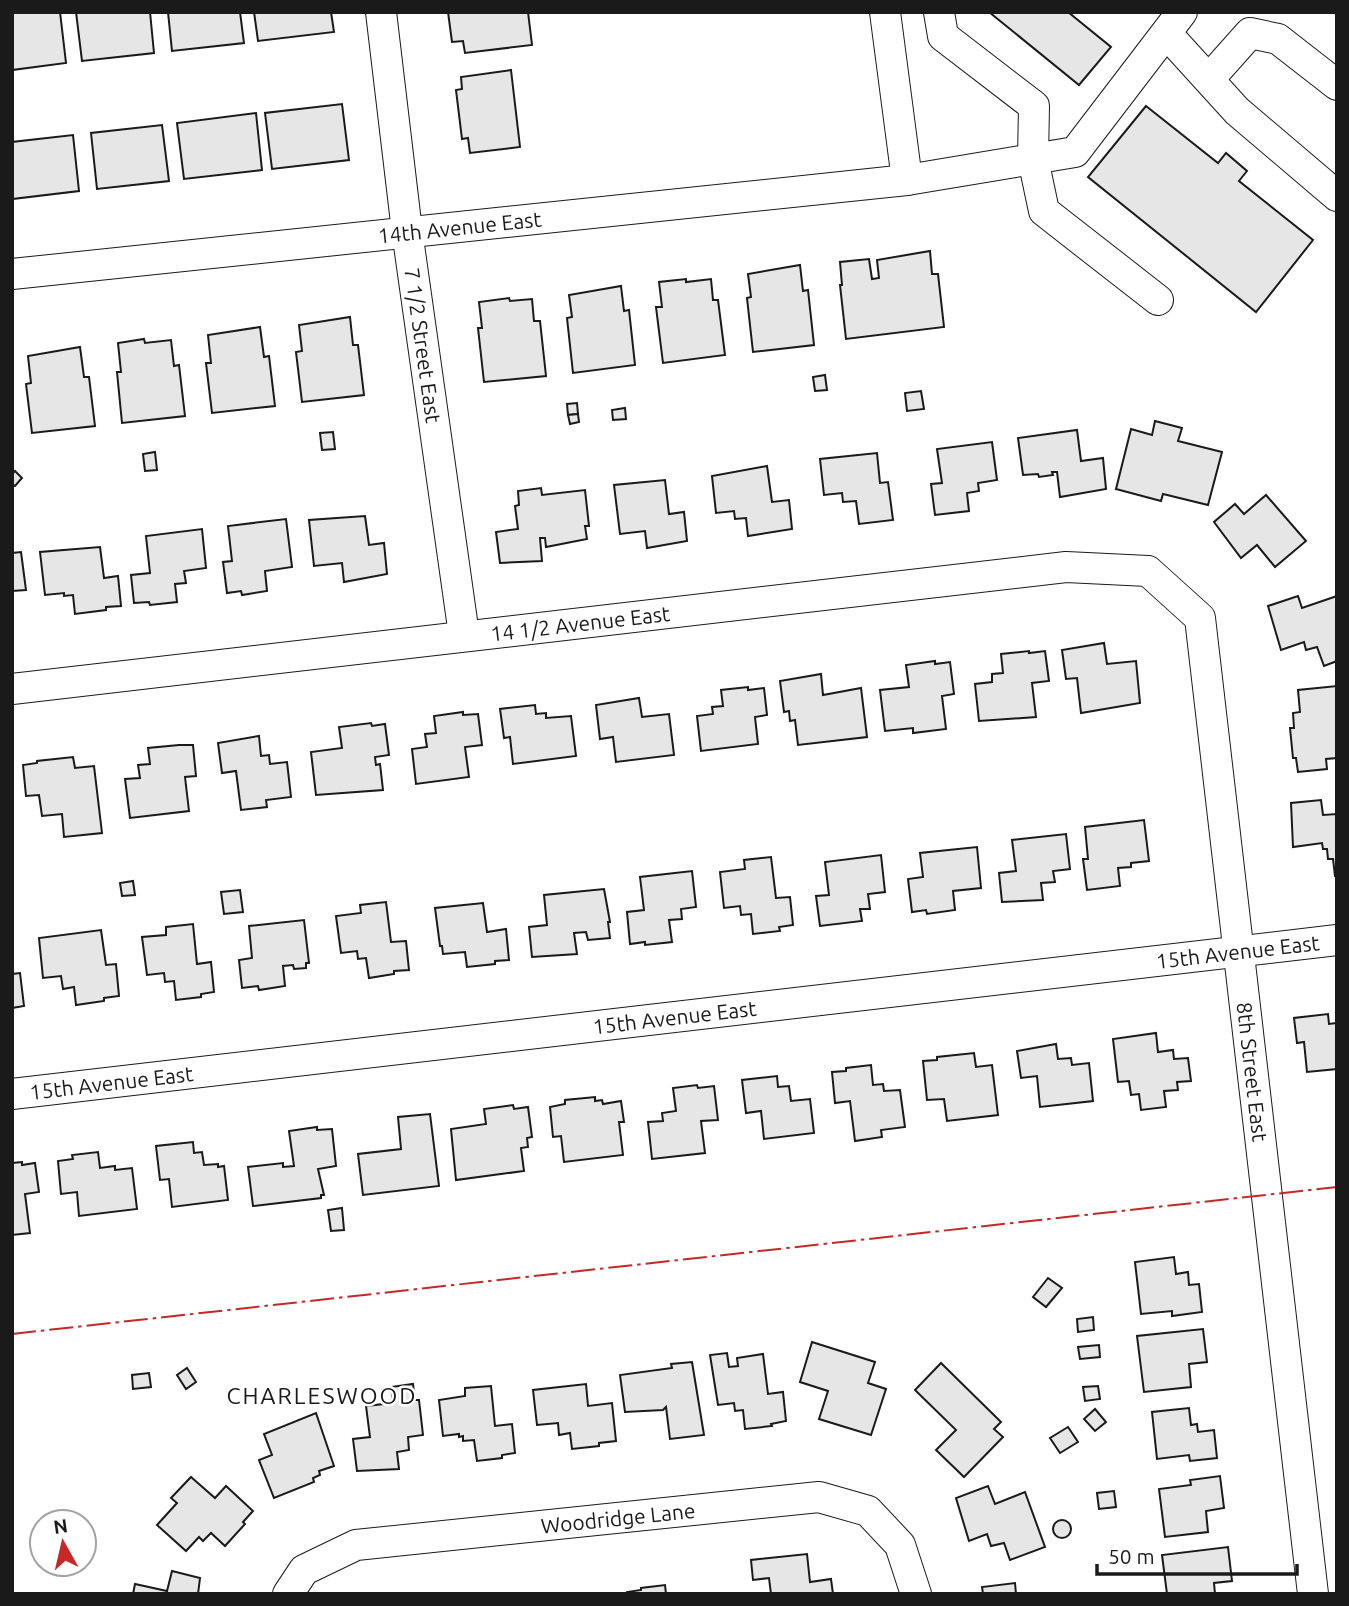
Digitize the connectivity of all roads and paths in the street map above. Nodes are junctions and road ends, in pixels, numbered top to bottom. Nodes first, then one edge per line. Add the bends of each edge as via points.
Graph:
1 (382, 12) edge
2 (886, 12) edge
3 (939, 12) edge
4 (1174, 23) edge
5 (1209, 79) junction
6 (1337, 85) edge
7 (1033, 159) junction
8 (906, 180) junction
9 (1337, 196) edge
10 (407, 231) junction
11 (12, 274) edge
12 (1158, 300) dead end
13 (1148, 571) joint
14 (464, 635) junction
15 (12, 689) edge
16 (1337, 940) edge
17 (1238, 951) junction
18 (12, 1094) edge
19 (288, 1594) edge
20 (916, 1594) edge
21 (1313, 1594) edge

1 - 10 street, 7 1/2 Street East
2 - 8 street
3 - 7 street via 943,36 1034,106
4 - 5 street
4 - 7 street, 14th Avenue East via 1075,152
5 - 6 street via 1250,33 1278,39
5 - 9 street via 1237,111
7 - 8 street, 14th Avenue East
7 - 12 street via 1044,211
8 - 10 street, 14th Avenue East
10 - 11 street, 14th Avenue East
10 - 14 street, 7 1/2 Street East
13 - 14 street, 14 1/2 Avenue East via 1066,567
13 - 17 street, 8th Street East via 1200,618
14 - 15 street, 14 1/2 Avenue East
16 - 17 street, 15th Avenue East
17 - 18 street, 15th Avenue East
17 - 21 street, 8th Street East
19 - 20 street, Woodridge Lane via 304,1570 356,1545 819,1497 868,1511 900,1545

